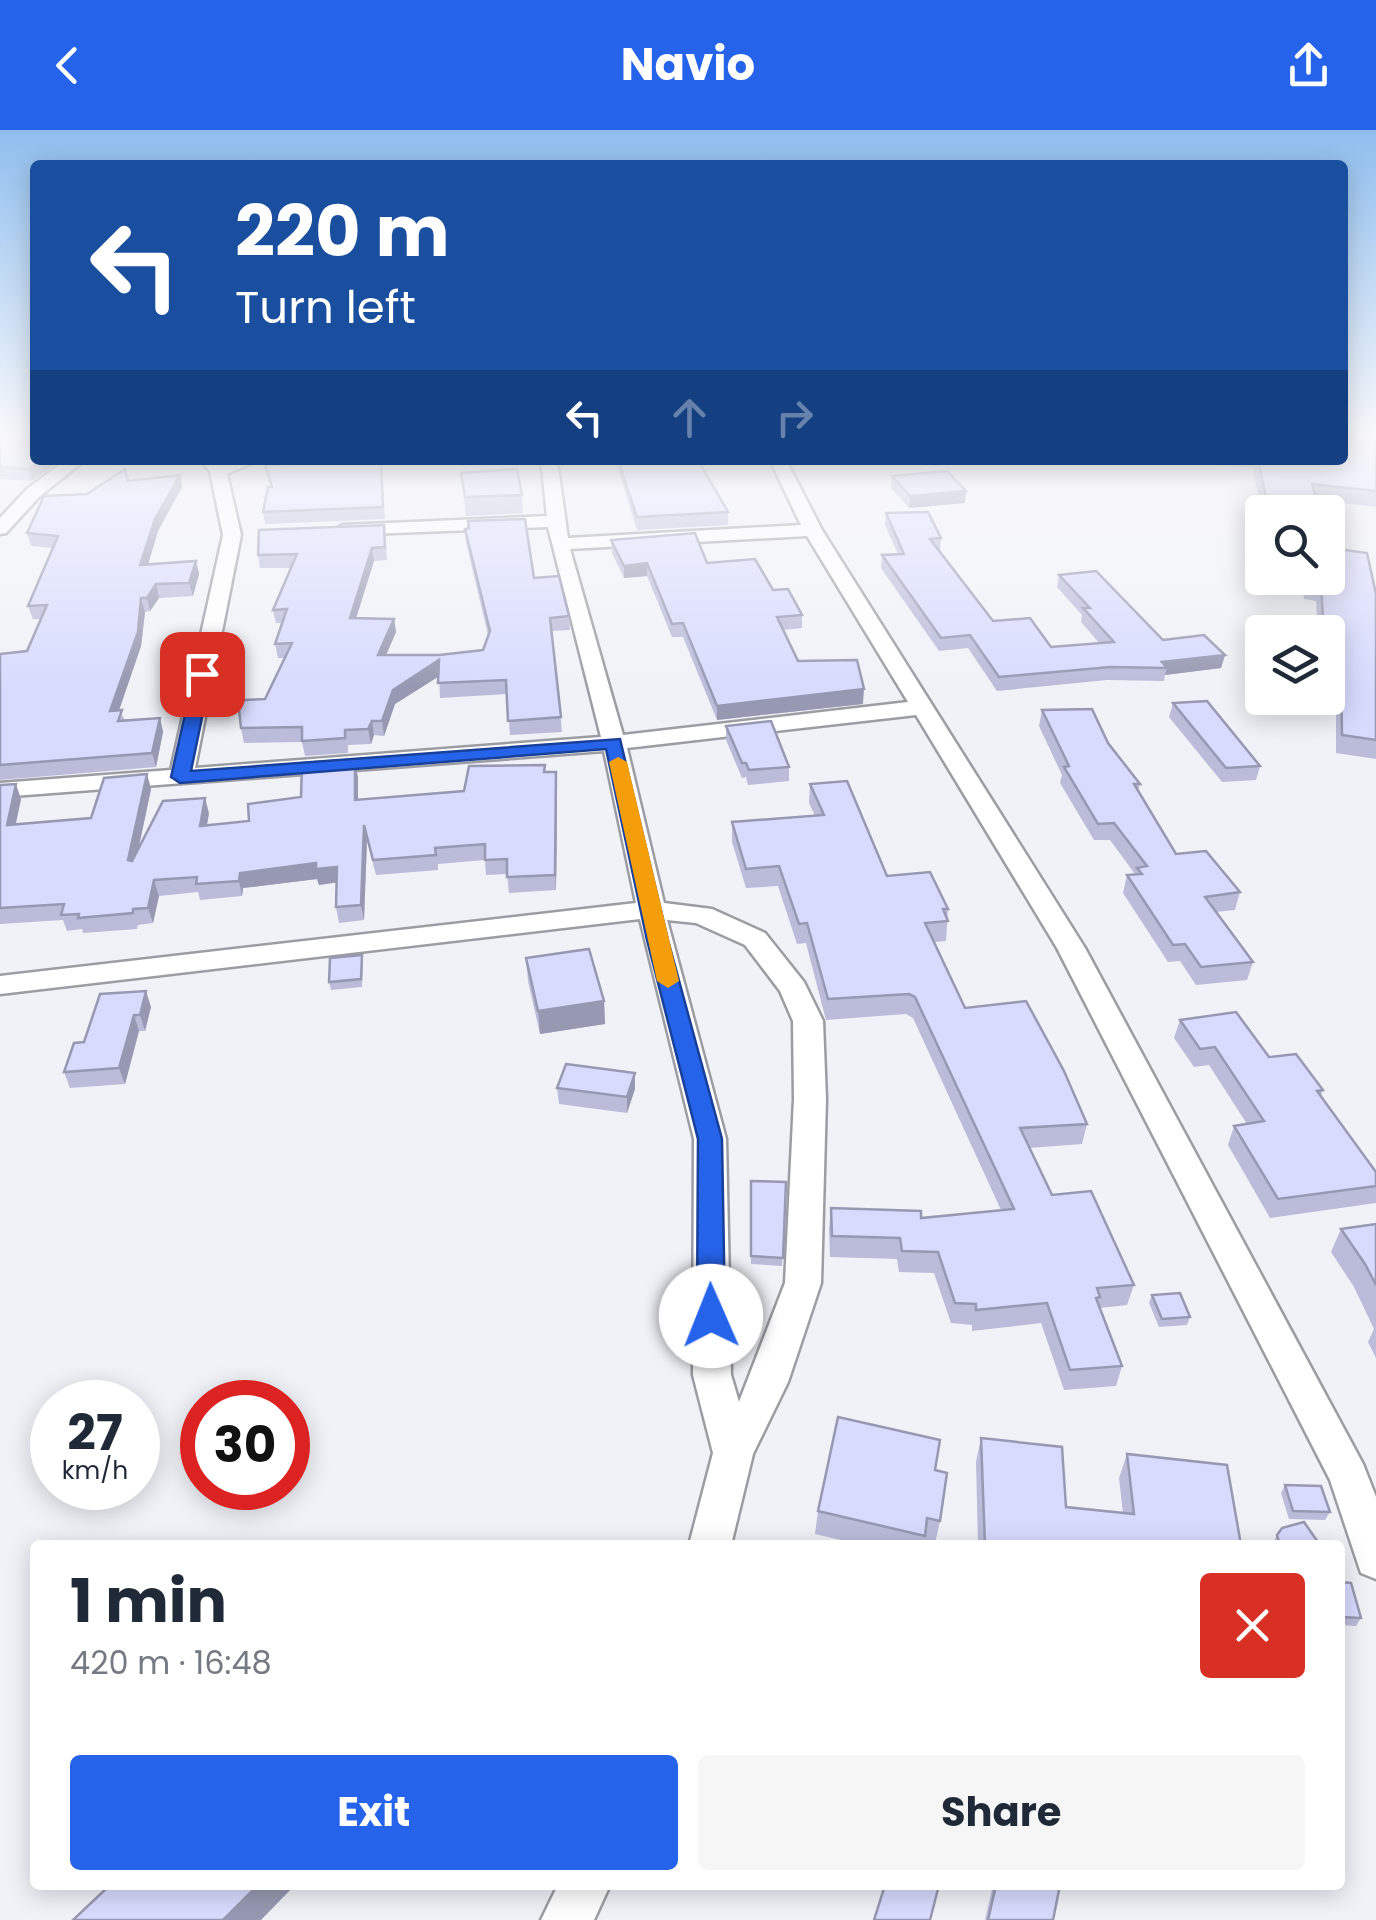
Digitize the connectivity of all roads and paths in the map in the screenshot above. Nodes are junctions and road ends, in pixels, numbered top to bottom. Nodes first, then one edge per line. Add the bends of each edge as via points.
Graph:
1 (235, 520) edge
2 (555, 520) joint
3 (808, 520) edge
4 (813, 530) junction
5 (327, 531) edge
6 (558, 544) junction
7 (924, 707) junction
8 (614, 743) junction
9 (180, 777) junction
10 (0, 790) edge
11 (650, 910) junction
12 (0, 985) edge
13 (733, 1453) junction
14 (711, 1540) edge
15 (1376, 1560) edge

1 - 9 street via 241,535
2 - 5 street
2 - 6 street
3 - 4 street
4 - 6 street
4 - 7 street
6 - 8 street
7 - 8 street
7 - 15 street via 1071,948 1349,1477
8 - 9 street
8 - 11 street
9 - 10 street
11 - 12 street
11 - 13 street via 710,1139 712,1376
11 - 13 street via 702,915 755,939 794,989 808,1021 803,1282 769,1382
13 - 14 street

